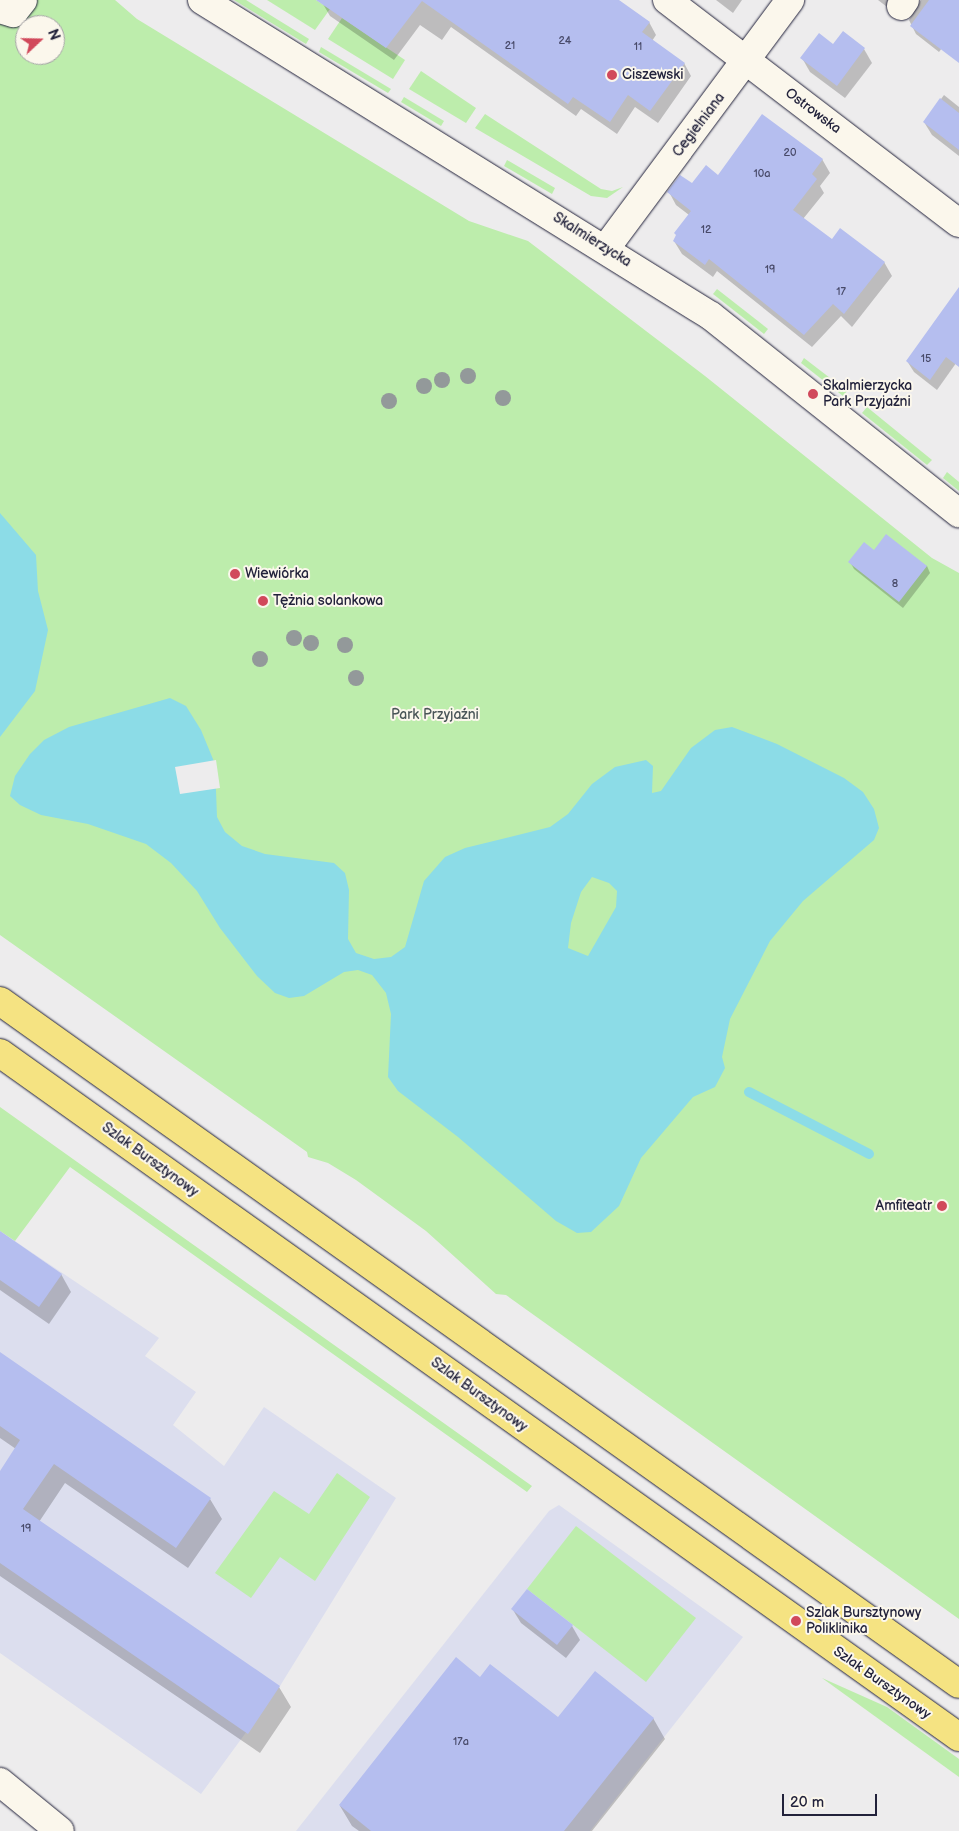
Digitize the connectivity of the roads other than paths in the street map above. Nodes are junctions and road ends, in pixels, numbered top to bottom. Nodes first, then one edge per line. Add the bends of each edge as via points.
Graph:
1 (22, 0) edge
2 (202, 0) edge
3 (667, 0) edge
4 (790, 0) edge
5 (0, 8) edge
6 (747, 60) junction
7 (959, 223) edge
8 (606, 248) junction
9 (959, 513) edge
10 (0, 1001) edge
11 (0, 1053) edge
12 (959, 1684) edge
13 (959, 1737) edge
14 (0, 1782) edge
15 (60, 1831) edge

1 - 5 street via 12,12
2 - 8 street, Skalmierzycka
3 - 6 street, Ostrowska
4 - 6 street, Cegielniana
6 - 7 street, Ostrowska
6 - 8 street, Cegielniana
8 - 9 street, Skalmierzycka via 703,310 760,352
10 - 12 main road
11 - 13 main road, Szlak Bursztynowy
14 - 15 street

